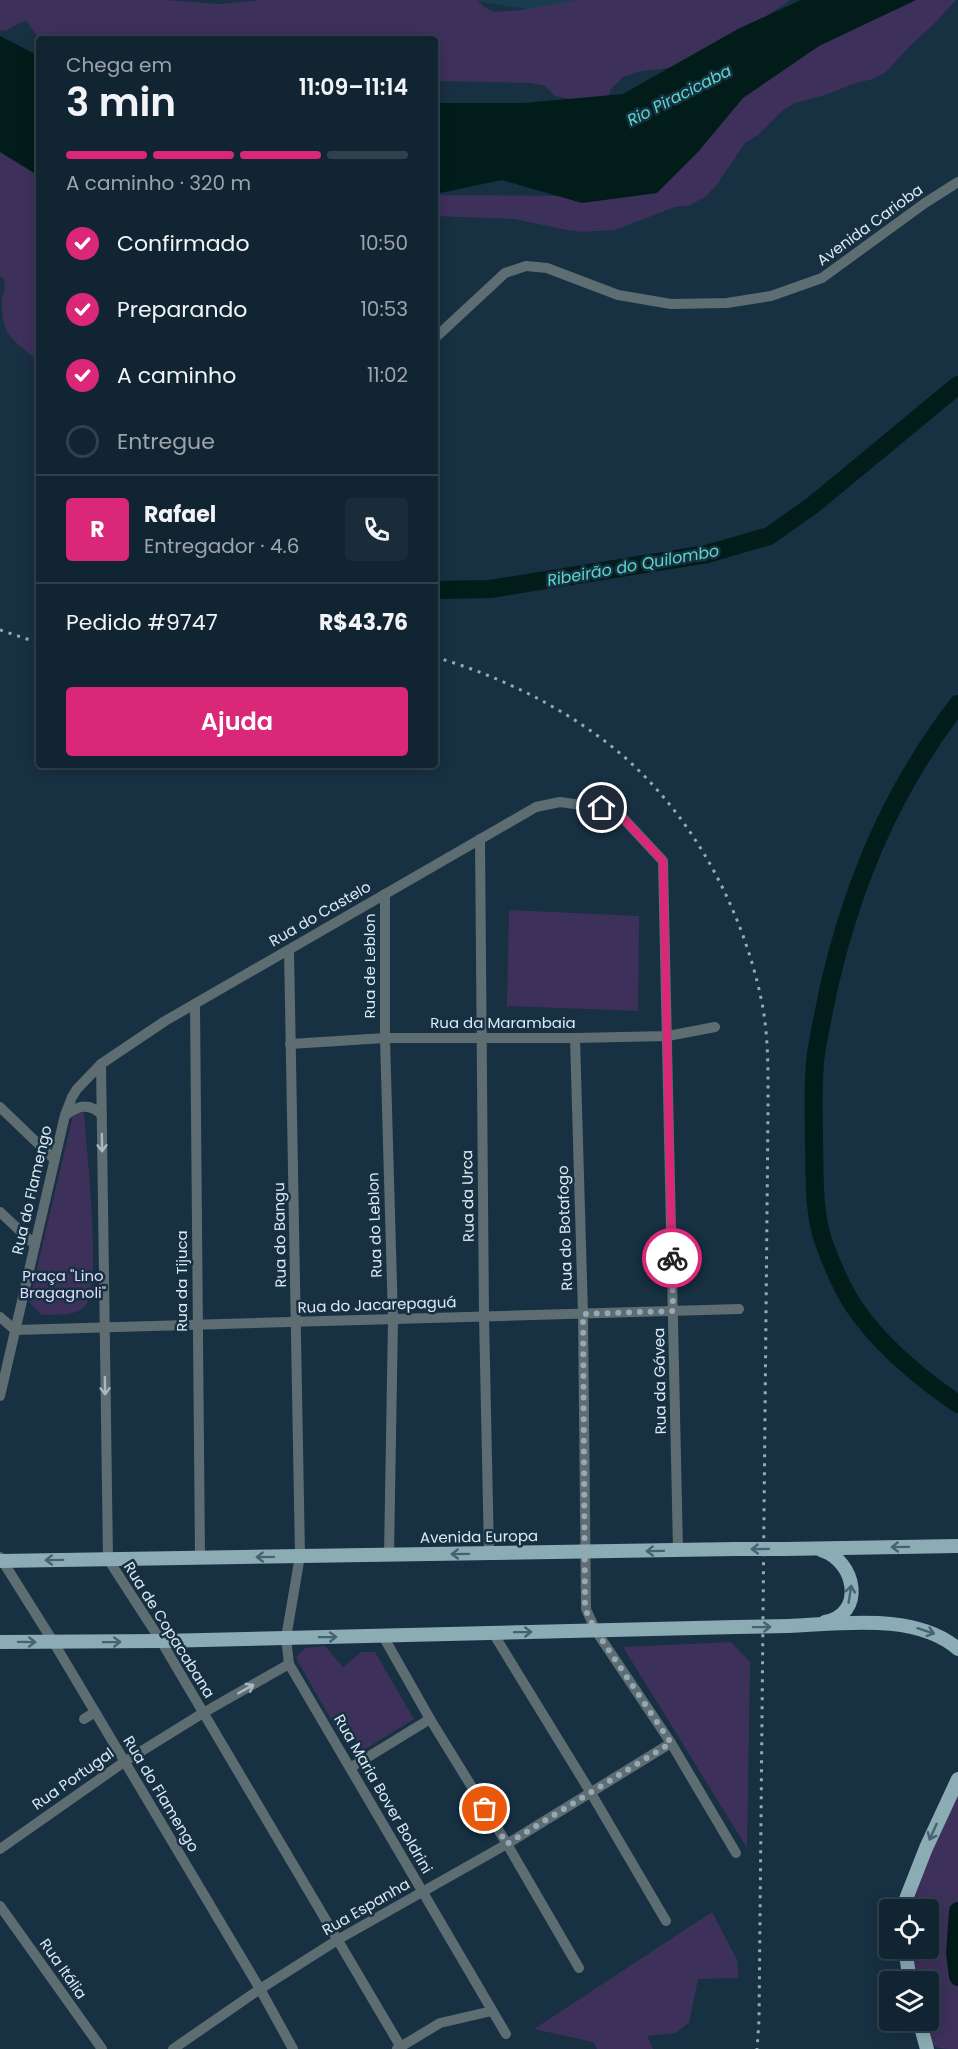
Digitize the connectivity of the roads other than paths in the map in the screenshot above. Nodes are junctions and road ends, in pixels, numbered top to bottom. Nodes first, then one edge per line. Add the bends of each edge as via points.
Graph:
1 (958, 182) edge
2 (438, 335) edge
3 (602, 808) joint
4 (480, 839) junction
5 (385, 894) junction
6 (289, 950) junction
7 (195, 1004) junction
8 (716, 1027) dead end
9 (669, 1036) junction
10 (481, 1037) junction
11 (385, 1038) junction
12 (575, 1038) junction
13 (290, 1044) junction
14 (101, 1064) junction
15 (72, 1097) joint
16 (0, 1107) edge
17 (65, 1115) junction
18 (102, 1115) junction
19 (54, 1159) junction
20 (0, 1212) edge
21 (35, 1245) junction
22 (740, 1309) dead end
23 (673, 1311) junction
24 (583, 1314) junction
25 (484, 1316) junction
26 (0, 1317) edge
27 (393, 1319) junction
28 (297, 1322) junction
29 (197, 1325) junction
30 (105, 1328) junction
31 (15, 1330) junction
32 (0, 1396) edge
33 (958, 1546) edge
34 (815, 1548) junction
35 (678, 1550) junction
36 (584, 1552) junction
37 (489, 1553) junction
38 (389, 1555) junction
39 (300, 1556) junction
40 (200, 1558) junction
41 (108, 1559) junction
42 (1, 1560) edge
43 (808, 1625) junction
44 (596, 1631) junction
45 (493, 1633) junction
46 (382, 1636) junction
47 (286, 1638) junction
48 (0, 1641) edge
49 (161, 1641) junction
50 (54, 1643) junction
51 (958, 1649) edge
52 (289, 1664) junction
53 (94, 1712) junction
54 (203, 1713) junction
55 (84, 1719) dead end
56 (430, 1719) junction
57 (671, 1743) junction
58 (124, 1762) junction
59 (350, 1768) junction
60 (958, 1779) edge
61 (591, 1793) junction
62 (507, 1844) junction
63 (0, 1849) edge
64 (735, 1853) dead end
65 (423, 1892) junction
66 (906, 1899) edge
67 (0, 1906) edge
68 (666, 1921) dead end
69 (339, 1939) junction
70 (579, 1968) dead end
71 (260, 1989) junction
72 (492, 2011) junction
73 (922, 2031) edge
74 (506, 2034) dead end
75 (400, 2048) edge
76 (102, 2049) edge
77 (173, 2049) edge
78 (293, 2049) edge
79 (927, 2049) edge

1 - 2 street, Avenida Carioba via 822,278 771,296 727,303 671,304 618,295 547,268 526,266 505,273
3 - 4 street, Rua do Castelo via 560,802 536,807
3 - 9 street, Rua da Gávea via 622,817 663,861
4 - 5 street, Rua do Castelo
4 - 10 street, Rua da Urca
5 - 6 street, Rua do Castelo
5 - 11 street, Rua de Leblon
6 - 7 street, Rua do Castelo
6 - 13 street, Rua do Bangu
7 - 14 street, Rua do Castelo
7 - 29 street, Rua da Tijuca
8 - 9 street, Rua da Marambaia
9 - 12 street, Rua da Marambaia
9 - 23 street, Rua da Gávea
10 - 11 street, Rua da Marambaia
10 - 12 street, Rua da Marambaia
10 - 25 street, Rua da Urca
11 - 13 street, Rua da Marambaia
11 - 27 street, Rua do Leblon
12 - 24 street, Rua do Botafogo
13 - 28 street, Rua do Bangu
14 - 15 street, Rua do Castelo
14 - 18 street, Rua de Copacabana
15 - 17 street, Rua do Flamengo
16 - 19 street
17 - 18 street via 87,1106
17 - 19 street, Rua do Flamengo
18 -> 30 street, Rua de Copacabana
19 - 21 street, Rua do Flamengo
20 - 21 street
21 - 31 street, Rua do Flamengo
22 - 23 street, Rua do Jacarepaguá
23 - 24 street, Rua do Jacarepaguá
23 - 35 street, Rua da Gávea
24 - 25 street, Rua do Jacarepaguá
24 - 36 street, Rua do Botafogo
25 - 27 street, Rua do Jacarepaguá
25 - 37 street, Rua da Urca
26 - 31 street
27 - 28 street, Rua do Jacarepaguá
27 - 38 street, Rua do Leblon
28 - 29 street, Rua do Jacarepaguá
28 - 39 street, Rua do Bangu
29 - 30 street, Rua do Jacarepaguá
29 - 40 street, Rua da Tijuca
30 - 31 street, Rua do Jacarepaguá
30 -> 41 street, Rua de Copacabana
31 - 32 street, Rua do Flamengo
33 -> 34 main road, Avenida Europa
34 -> 35 main road, Avenida Europa, bridge
43 -> 34 main road via 839,1616 851,1592 846,1567 831,1554
35 -> 36 main road, Avenida Europa
36 - 37 main road, Avenida Europa
36 - 44 street, Rua do Botafogo via 585,1609
37 -> 38 main road, Avenida Europa
38 - 39 main road, Avenida Europa
39 -> 40 main road, Avenida Europa
39 - 47 street, Rua Maria Bover Boldrini
40 - 41 main road, Avenida Europa
41 -> 42 main road, Avenida Europa
41 - 49 street, Rua de Copacabana
42 - 50 street, Rua do Flamengo
44 -> 43 main road, bridge
43 -> 51 main road via 922,1629
45 -> 44 main road
44 - 57 street, Rua do Botafogo
45 - 46 main road
45 - 61 street
47 -> 46 main road
46 - 56 street
47 - 49 main road
47 - 52 street, Rua Maria Bover Boldrini
48 -> 50 main road
50 -> 49 main road
49 - 54 street, Rua de Copacabana
50 - 53 street, Rua do Flamengo
54 -> 52 street, Rua Portugal
52 - 59 street, Rua Maria Bover Boldrini
53 - 55 street
53 - 58 street, Rua do Flamengo
54 - 58 street, Rua Portugal
54 - 69 street, Rua de Copacabana
56 - 59 street
56 - 62 street
57 - 61 street, Rua Espanha
57 - 64 street, Rua do Botafogo
58 - 63 street, Rua Portugal
58 - 71 street, Rua do Flamengo
59 - 65 street, Rua Maria Bover Boldrini
60 -> 66 main road
61 - 62 street, Rua Espanha
61 - 68 street
62 - 65 street, Rua Espanha
62 - 70 street
65 - 69 street, Rua Espanha
65 - 72 street, Rua Maria Bover Boldrini
67 - 76 street, Rua Itália
69 - 71 street, Rua Espanha
69 - 75 street, Rua de Copacabana
71 - 77 street, Rua Espanha
71 - 78 street, Rua do Flamengo
72 - 74 street, Rua Maria Bover Boldrini
72 - 75 street via 440,2023
73 - 79 main road

